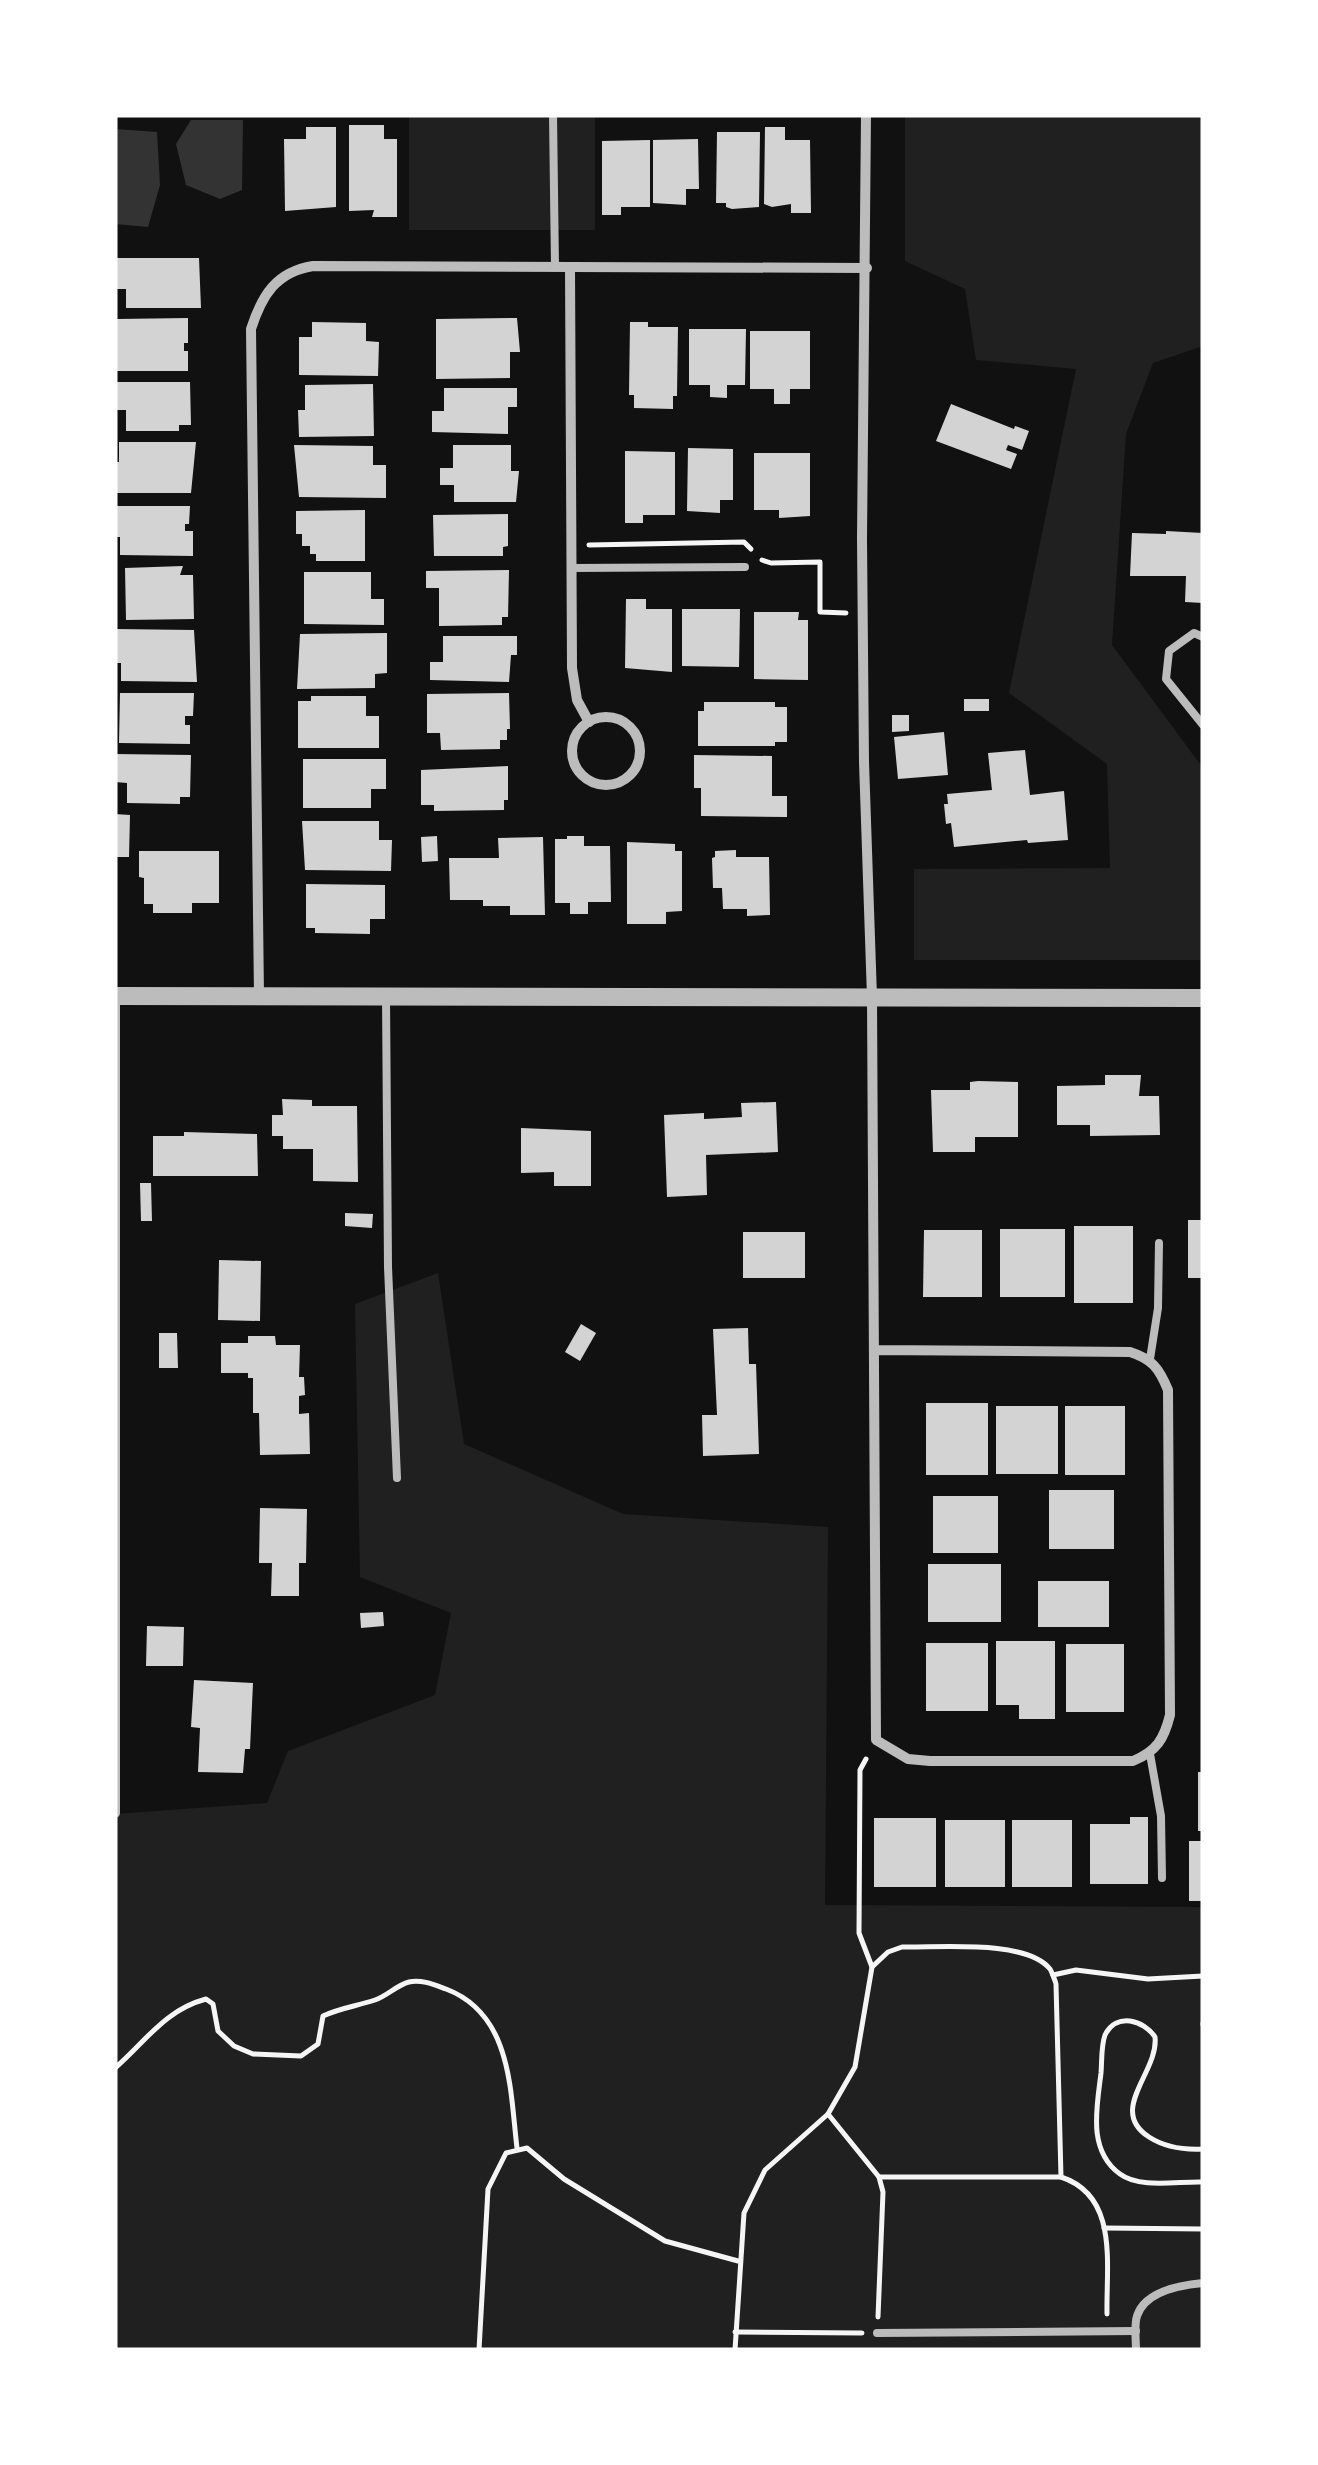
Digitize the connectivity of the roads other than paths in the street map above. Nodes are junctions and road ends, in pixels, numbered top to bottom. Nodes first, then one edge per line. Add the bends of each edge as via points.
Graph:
1 (553, 115) edge
2 (866, 115) edge
3 (555, 266) junction
4 (570, 266) junction
5 (867, 268) junction
6 (745, 566) dead end
7 (571, 568) junction
8 (1203, 636) edge
9 (589, 722) junction
10 (1203, 725) edge
11 (115, 996) edge
12 (259, 996) junction
13 (386, 996) junction
14 (872, 997) junction
15 (1203, 998) edge
16 (1159, 1243) dead end
17 (875, 1350) junction
18 (1150, 1358) junction
19 (397, 1478) dead end
20 (1150, 1754) junction
21 (115, 1813) edge
22 (1162, 1878) dead end
23 (1203, 2283) edge
24 (1136, 2331) junction
25 (877, 2333) road end
26 (1136, 2350) edge

1 - 3 lane
2 - 5 street
3 - 4 street
3 - 12 street via 313,266 282,276 268,289 251,329
4 - 5 street
4 - 7 street
5 - 14 street via 862,539
6 - 7 lane
7 - 9 street via 572,668
8 - 10 lane via 1194,634 1169,650 1166,679
9 - 9 street via 571,752 580,774 600,786 623,782 638,763 638,740 623,722
11 - 12 street
11 - 21 street
12 - 13 street
13 - 14 street
13 - 19 lane
14 - 15 street
14 - 17 street
16 - 18 lane
17 - 18 street via 1130,1352
17 - 20 street via 876,1740 908,1759 930,1761 1133,1761
18 - 20 street via 1168,1390 1170,1677 1170,1715
20 - 22 lane
23 - 24 lane via 1146,2301
24 - 25 lane
24 - 26 lane

